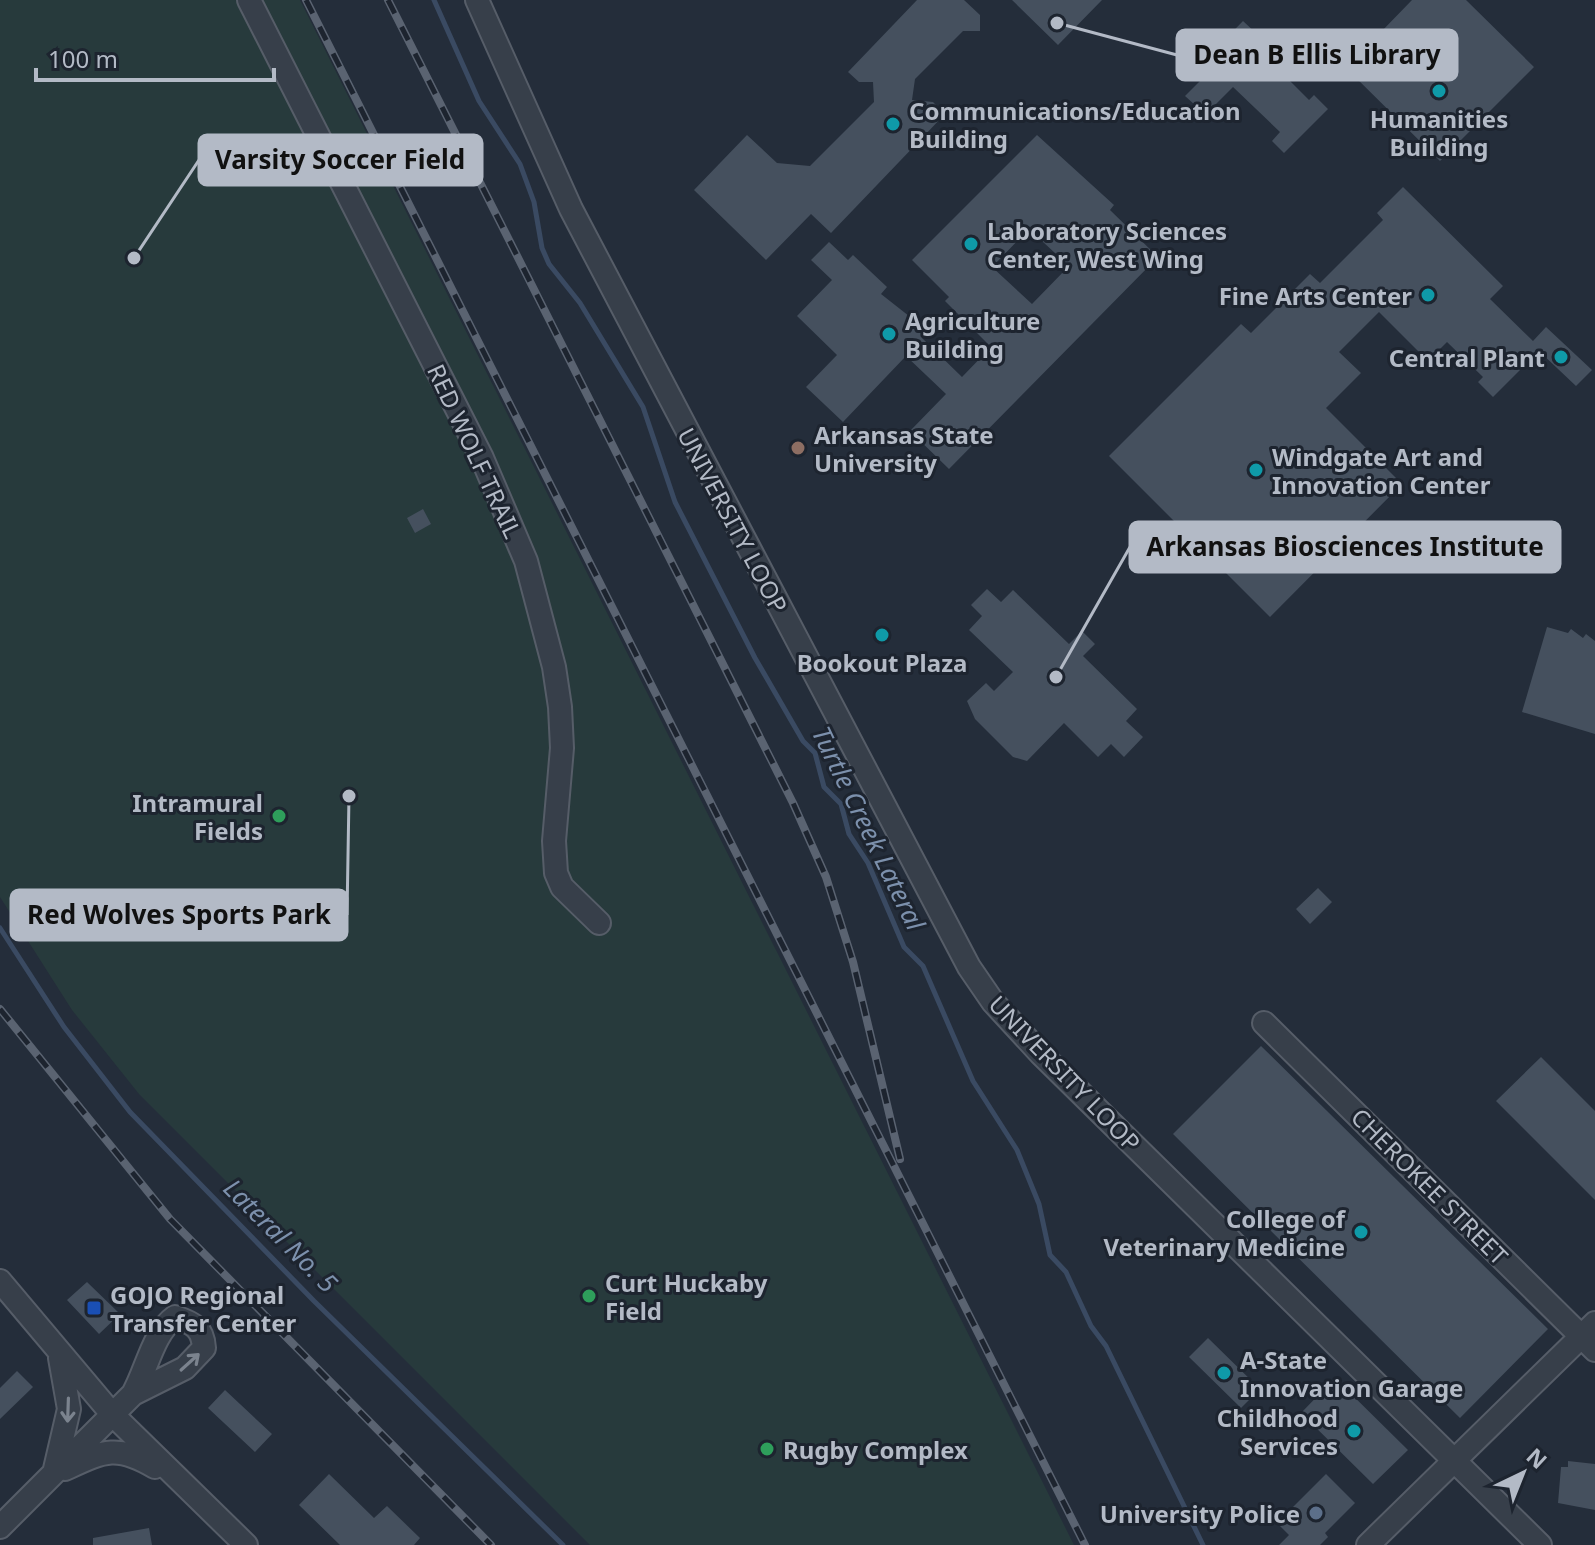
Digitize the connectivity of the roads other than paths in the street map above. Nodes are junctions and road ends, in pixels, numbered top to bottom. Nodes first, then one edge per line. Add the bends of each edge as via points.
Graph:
1 (249, 0) edge
2 (477, 0) edge
3 (599, 923) dead end
4 (1264, 1023) dead end
5 (0, 1281) edge
6 (1591, 1336) edge
7 (53, 1347) junction
8 (133, 1394) dead end
9 (112, 1414) junction
10 (1454, 1462) junction
11 (53, 1475) junction
12 (183, 1484) junction
13 (0, 1527) edge
14 (246, 1545) edge
15 (1368, 1545) edge
16 (1540, 1545) edge

1 - 3 street, RED WOLF TRAIL via 482,458 526,561 560,707 556,873 562,887
2 - 10 street, UNIVERSITY LOOP via 571,209 969,967 1041,1054
4 - 6 street, CHEROKEE STREET
5 - 7 street
6 - 10 street
7 - 9 street
7 -> 11 street via 64,1371 69,1409
8 - 9 street
9 - 11 street
9 - 12 street
10 - 15 street
10 - 16 street, UNIVERSITY LOOP
11 - 12 street via 105,1451 132,1453
11 - 13 street
12 - 14 street

